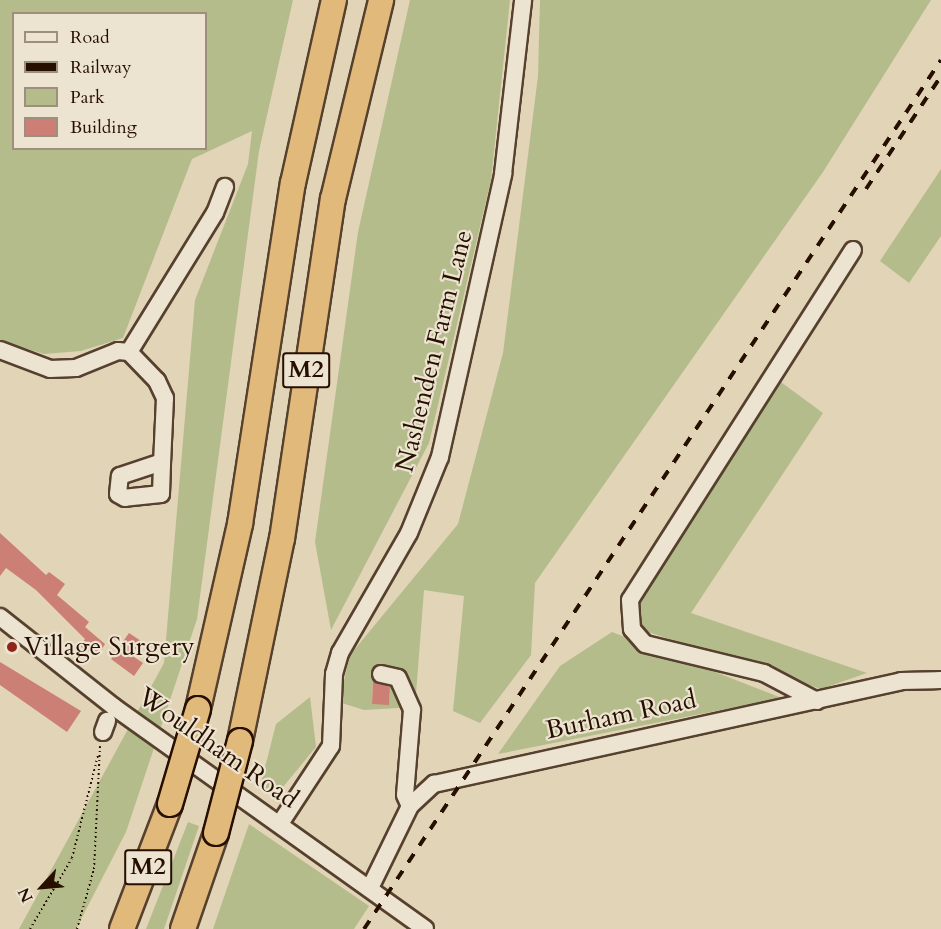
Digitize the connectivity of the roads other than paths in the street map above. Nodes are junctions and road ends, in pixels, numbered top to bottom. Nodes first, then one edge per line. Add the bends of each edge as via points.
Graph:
1 (334, 0) edge
2 (381, 0) edge
3 (523, 0) edge
4 (225, 187) dead end
5 (853, 250) dead end
6 (0, 350) edge
7 (129, 352) junction
8 (162, 462) dead end
9 (0, 617) edge
10 (381, 674) dead end
11 (941, 681) edge
12 (817, 701) junction
13 (410, 806) junction
14 (281, 822) junction
15 (370, 888) junction
16 (405, 923) edge
17 (122, 929) edge
18 (183, 929) edge
19 (425, 929) edge

1 - 17 highway, M2, bridge via 293,183 240,525 198,709 170,804
2 - 18 highway, M2, bridge via 333,200 282,538 240,741 216,832
3 - 14 street, Nashenden Farm Lane via 503,174 440,457 409,533 340,653 334,674 331,746
4 - 7 street
5 - 12 street via 630,600 632,629 645,644 764,673
6 - 7 street via 57,369
7 - 8 street via 157,381 165,398
9 - 14 street, Wouldham Road via 114,707
10 - 13 street via 398,678 412,710 405,795
11 - 12 street, Burham Road via 901,681
12 - 13 street, Burham Road via 434,784
13 - 15 street, Burham Road
14 - 15 street, Wouldham Road
15 - 16 street, Wouldham Road
16 - 19 street, Wouldham Road

